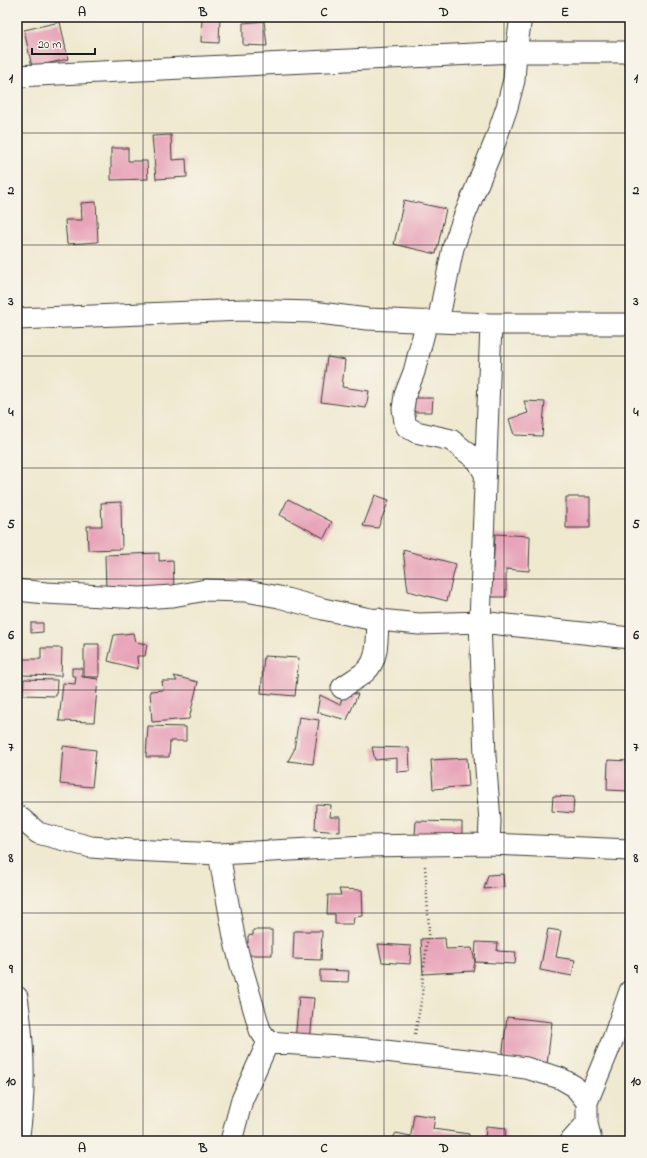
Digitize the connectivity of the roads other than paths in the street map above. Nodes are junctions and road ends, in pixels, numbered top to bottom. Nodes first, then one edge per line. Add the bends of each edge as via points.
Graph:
1 (521, 17) edge
2 (516, 52) junction
3 (630, 52) edge
4 (17, 76) edge
5 (17, 319) edge
6 (432, 322) junction
7 (491, 324) junction
8 (630, 324) edge
9 (486, 474) junction
10 (17, 590) edge
11 (378, 619) junction
12 (480, 622) junction
13 (630, 638) edge
14 (342, 688) dead end
15 (17, 815) edge
16 (489, 844) junction
17 (630, 850) edge
18 (219, 854) junction
19 (630, 991) edge
20 (17, 997) edge
21 (268, 1042) junction
22 (587, 1102) junction
23 (589, 1132) edge
24 (18, 1141) edge
25 (231, 1141) edge
26 (571, 1141) edge

1 - 2 street
2 - 3 street
2 - 4 street
2 - 6 street via 514,80 508,107 464,217
5 - 6 street via 243,310 312,312 367,319
6 - 7 street
6 - 9 street via 405,396 405,422 416,432 451,440 478,461
7 - 8 street
7 - 9 street
9 - 12 street
10 - 11 street via 140,598 206,590 246,591
11 - 12 street via 419,624
11 - 14 street via 377,641 367,671
12 - 13 street
12 - 16 street
15 - 18 street via 38,833 91,847
16 - 17 street
16 - 18 street via 365,846
18 - 21 street via 235,942 260,1030
19 - 22 street
20 - 24 street via 23,1058
21 - 22 street via 367,1049 526,1068 560,1078 574,1086
21 - 25 street via 242,1100
22 - 23 street
23 - 26 street

